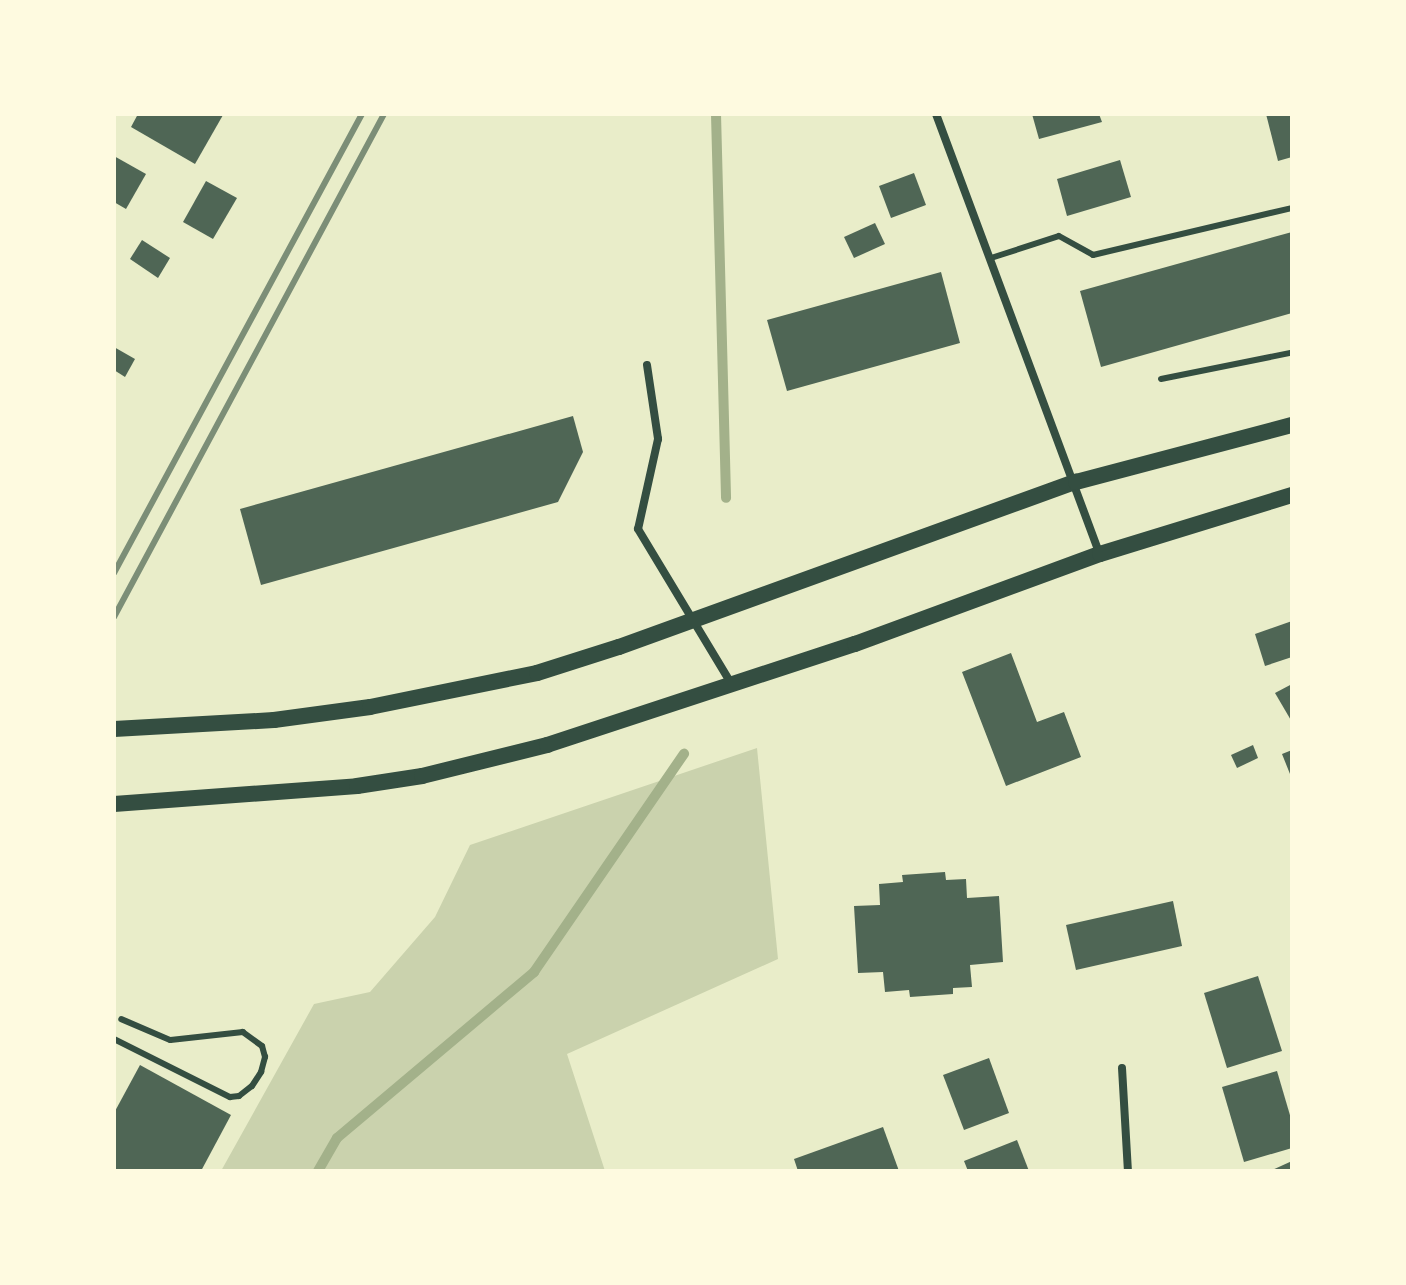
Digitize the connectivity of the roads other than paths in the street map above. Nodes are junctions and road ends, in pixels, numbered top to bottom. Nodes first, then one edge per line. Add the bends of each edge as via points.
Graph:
1 (936, 114) edge
2 (1292, 208) edge
3 (991, 258) junction
4 (1291, 352) edge
5 (1292, 361) edge
6 (647, 365) dead end
7 (1161, 379) dead end
8 (1292, 425) edge
9 (1076, 482) junction
10 (1292, 495) edge
11 (1100, 554) junction
12 (691, 621) junction
13 (732, 685) junction
14 (114, 729) edge
15 (114, 804) edge
16 (121, 1019) dead end
17 (114, 1039) edge
18 (1122, 1068) dead end
19 (1128, 1171) edge

1 - 3 street
2 - 3 lane via 1093,255 1059,236
3 - 9 street
4 - 5 lane
4 - 7 lane
6 - 12 street via 658,439 638,529
8 - 9 main road
9 - 11 street
9 - 12 main road
10 - 11 main road
11 - 13 main road
12 - 13 street
12 - 14 main road via 537,673 383,705 274,720
13 - 15 main road via 547,745 422,776 302,792
16 - 17 lane via 170,1040 243,1032 262,1046 261,1072 246,1091 230,1097
18 - 19 street

